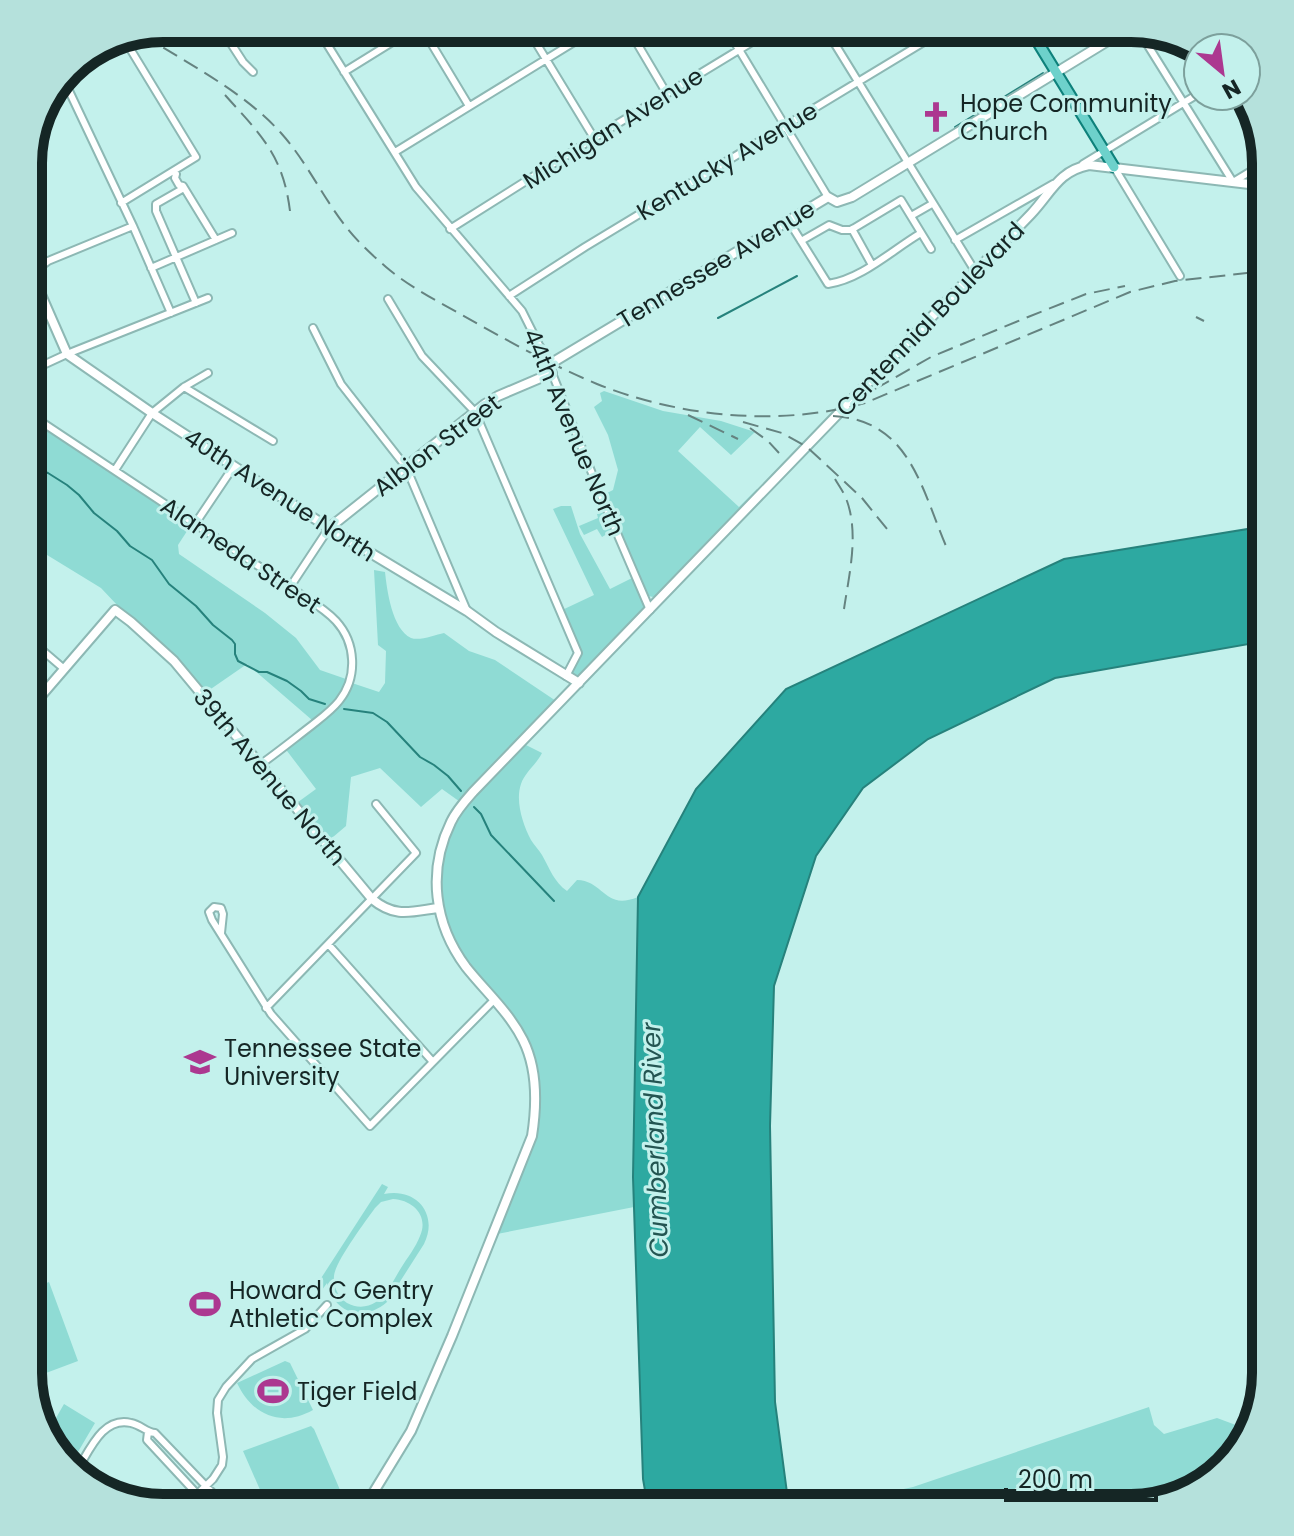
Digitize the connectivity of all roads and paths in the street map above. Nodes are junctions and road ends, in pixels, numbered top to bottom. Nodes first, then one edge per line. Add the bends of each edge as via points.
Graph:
1 (230, 42) edge
2 (326, 42) edge
3 (392, 42) edge
4 (430, 42) edge
5 (536, 42) edge
6 (574, 42) edge
7 (636, 42) edge
8 (735, 42) edge
9 (754, 42) edge
10 (834, 42) edge
11 (924, 42) edge
12 (1038, 42) edge
13 (1106, 42) edge
14 (1146, 43) edge
15 (129, 47) edge
16 (740, 51) junction
17 (546, 59) junction
18 (253, 72) dead end
19 (344, 72) junction
20 (1057, 72) junction
21 (858, 82) junction
22 (68, 89) edge
23 (667, 94) junction
24 (1182, 101) edge
25 (1182, 104) edge
26 (469, 106) junction
27 (1189, 112) edge
28 (784, 126) junction
29 (594, 138) junction
30 (395, 152) junction
31 (1105, 152) junction
32 (908, 163) junction
33 (1077, 167) junction
34 (1114, 167) junction
35 (1252, 170) edge
36 (175, 172) junction
37 (1233, 182) junction
38 (1055, 183) junction
39 (1252, 184) edge
40 (183, 187) junction
41 (828, 197) junction
42 (121, 203) junction
43 (932, 204) junction
44 (911, 216) junction
45 (788, 220) junction
46 (133, 226) junction
47 (450, 229) junction
48 (852, 229) junction
49 (232, 233) dead end
50 (921, 233) junction
51 (216, 240) junction
52 (955, 240) junction
53 (801, 241) junction
54 (931, 249) dead end
55 (176, 258) junction
56 (42, 264) edge
57 (872, 265) junction
58 (151, 268) junction
59 (975, 271) junction
60 (1180, 276) dead end
61 (509, 296) junction
62 (208, 298) dead end
63 (42, 299) edge
64 (388, 299) dead end
65 (196, 303) junction
66 (171, 313) junction
67 (313, 328) dead end
68 (67, 354) junction
69 (550, 361) junction
70 (42, 366) edge
71 (208, 373) dead end
72 (552, 373) junction
73 (184, 387) junction
74 (475, 412) junction
75 (152, 413) junction
76 (42, 422) edge
77 (273, 441) dead end
78 (234, 466) junction
79 (406, 467) junction
80 (115, 470) junction
81 (195, 524) junction
82 (329, 528) junction
83 (290, 587) junction
84 (650, 610) junction
85 (467, 611) junction
86 (42, 650) edge
87 (63, 668) junction
88 (566, 676) junction
89 (579, 683) junction
90 (42, 694) edge
91 (261, 764) junction
92 (376, 804) dead end
93 (372, 899) junction
94 (437, 908) junction
95 (221, 933) dead end
96 (328, 944) junction
97 (494, 1000) junction
98 (266, 1008) junction
99 (433, 1062) junction
100 (327, 1305) dead end
101 (148, 1432) junction
102 (82, 1463) edge
103 (206, 1486) junction
104 (197, 1494) joint
105 (214, 1494) edge
106 (373, 1494) edge

1 - 18 street
2 - 19 street, 44th Avenue North
3 - 19 street
4 - 26 street
5 - 17 street
6 - 17 street
7 - 23 street
8 - 16 street
9 - 16 street, Michigan Avenue
10 - 21 street
11 - 21 street, Kentucky Avenue
12 - 20 main road
13 - 20 street, Tennessee Avenue
14 - 24 street
15 - 36 street via 196,157
16 - 23 street, Michigan Avenue
16 - 28 street
17 - 26 street
17 - 29 street
19 - 30 street, 44th Avenue North
20 - 31 main road
20 - 32 street, Tennessee Avenue
21 - 28 street, Kentucky Avenue
21 - 32 street
22 - 42 street
23 - 29 street, Michigan Avenue
25 - 31 street
26 - 30 street
27 - 37 street
28 - 41 street
28 - 61 street, Kentucky Avenue
29 - 47 street, Michigan Avenue
30 - 47 street, 44th Avenue North
31 - 33 street
31 - 34 main road
32 - 41 street, Tennessee Avenue via 852,197 837,202
32 - 43 street
33 - 34 street
33 - 38 street, Centennial Boulevard
34 - 37 street
34 - 60 street
35 - 37 street
36 - 40 street
36 - 42 street
37 - 39 street
38 - 52 street
38 - 59 street, Centennial Boulevard
40 - 51 street
40 - 55 street via 156,204
41 - 45 street, Tennessee Avenue
42 - 46 street
43 - 44 street
43 - 52 street
44 - 48 street via 901,200
44 - 50 street
45 - 53 street
45 - 69 street, Tennessee Avenue
46 - 56 street
46 - 58 street
47 - 61 street, 44th Avenue North
48 - 53 street via 829,225
48 - 57 street
49 - 51 street
50 - 54 street
50 - 57 street
51 - 55 street
52 - 59 street
53 - 57 street via 828,284
55 - 58 street
55 - 65 street
58 - 66 street
59 - 84 street, Centennial Boulevard
61 - 69 street, 44th Avenue North
62 - 65 street
63 - 68 street
64 - 74 street via 422,356
65 - 66 street
66 - 68 street
67 - 79 street via 341,384
68 - 70 street
68 - 75 street, 40th Avenue North
69 - 72 street, 44th Avenue North
71 - 73 street
72 - 74 street, Albion Street
72 - 84 street, 44th Avenue North
73 - 75 street
73 - 77 street
74 - 79 street, Albion Street
74 - 88 street via 578,653
75 - 78 street, 40th Avenue North
75 - 80 street
76 - 80 street, Alameda Street
78 - 81 street
78 - 82 street, 40th Avenue North
79 - 82 street, Albion Street
79 - 85 street
80 - 81 street, Alameda Street
81 - 83 street, Alameda Street
82 - 83 street
82 - 85 street, 40th Avenue North
83 - 91 street, Alameda Street via 338,623 351,649 352,671 348,688 330,711
84 - 89 street, Centennial Boulevard
85 - 88 street, 40th Avenue North
86 - 87 street
87 - 90 street
87 - 91 street, 39th Avenue North via 115,610 174,661
88 - 89 street, 40th Avenue North
89 - 94 street, Centennial Boulevard via 451,821 439,856
91 - 93 street, 39th Avenue North
92 - 93 street via 416,853
93 - 94 street via 397,913
93 - 96 street
94 - 97 street via 455,950
95 - 98 street
96 - 98 street
96 - 99 street
97 - 99 street
97 - 106 street via 524,1042 534,1076 532,1136 411,1431
98 - 99 street via 370,1126
100 - 103 street via 305,1329 252,1359 226,1387 217,1413 222,1465
101 - 102 street via 127,1422 109,1426
101 - 103 street via 155,1433
101 - 104 street via 147,1440
103 - 104 street
103 - 105 street

